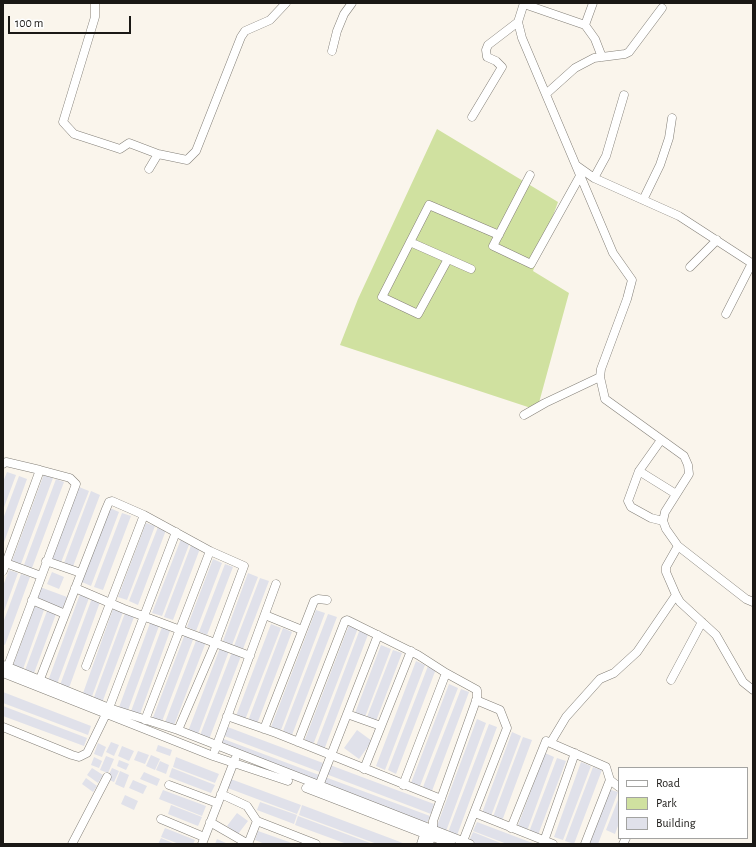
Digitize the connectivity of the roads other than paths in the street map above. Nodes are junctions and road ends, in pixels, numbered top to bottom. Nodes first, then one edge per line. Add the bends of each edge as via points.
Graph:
1 (95, 3) edge
2 (286, 3) edge
3 (352, 3) edge
4 (593, 3) edge
5 (524, 4) edge
6 (662, 8) dead end
7 (518, 22) junction
8 (585, 25) junction
9 (332, 51) dead end
10 (602, 57) junction
11 (546, 94) junction
12 (624, 95) dead end
13 (472, 117) dead end
14 (672, 118) dead end
15 (158, 154) junction
16 (576, 165) junction
17 (149, 169) dead end
18 (530, 175) dead end
19 (580, 176) junction
20 (594, 178) junction
21 (643, 200) junction
22 (499, 235) junction
23 (716, 240) junction
24 (410, 242) junction
25 (448, 259) junction
26 (752, 264) edge
27 (690, 267) dead end
28 (471, 269) dead end
29 (726, 314) dead end
30 (600, 377) junction
31 (524, 415) dead end
32 (661, 440) junction
33 (3, 464) edge
34 (40, 470) junction
35 (639, 471) junction
36 (676, 494) junction
37 (144, 514) junction
38 (663, 521) junction
39 (176, 532) junction
40 (678, 546) junction
41 (210, 551) junction
42 (46, 561) junction
43 (4, 562) edge
44 (3, 571) edge
45 (81, 573) junction
46 (40, 576) junction
47 (276, 584) dead end
48 (75, 588) junction
49 (676, 595) junction
50 (32, 600) junction
51 (327, 600) dead end
52 (753, 602) edge
53 (110, 603) junction
54 (65, 614) junction
55 (265, 615) junction
56 (145, 617) junction
57 (702, 622) junction
58 (180, 630) junction
59 (302, 630) junction
60 (378, 635) junction
61 (215, 644) junction
62 (411, 651) junction
63 (250, 656) junction
64 (86, 666) dead end
65 (4, 671) edge
66 (446, 673) junction
67 (40, 679) junction
68 (671, 680) dead end
69 (753, 690) edge
70 (476, 700) junction
71 (107, 711) junction
72 (347, 714) junction
73 (227, 716) junction
74 (145, 720) junction
75 (381, 726) junction
76 (3, 727) edge
77 (264, 729) junction
78 (178, 730) junction
79 (298, 742) junction
80 (551, 742) junction
81 (217, 747) junction
82 (575, 753) junction
83 (236, 754) junction
84 (213, 756) junction
85 (331, 756) junction
86 (234, 763) junction
87 (364, 769) junction
88 (107, 777) dead end
89 (610, 780) junction
90 (169, 785) dead end
91 (403, 785) junction
92 (618, 786) edge
93 (318, 789) junction
94 (221, 794) junction
95 (441, 799) junction
96 (217, 803) junction
97 (475, 813) junction
98 (161, 819) dead end
99 (257, 820) junction
100 (210, 822) junction
101 (511, 828) junction
102 (429, 834) edge
103 (203, 840) edge
104 (466, 843) edge
105 (547, 843) edge
106 (72, 844) edge
107 (248, 844) edge
108 (316, 844) edge
109 (421, 844) edge
110 (451, 844) edge
111 (585, 844) edge

1 - 15 street via 95,17 63,122 74,134 120,149 129,143
2 - 15 street via 270,20 245,31 241,37 192,156 182,160
3 - 9 street via 344,14
4 - 8 street
5 - 7 street
5 - 8 street
6 - 10 street via 629,52
7 - 11 street via 522,38
7 - 13 street via 488,45 488,57 502,67
8 - 10 street via 595,39
10 - 11 street via 594,58 575,68
11 - 16 street
12 - 20 street via 606,156
14 - 21 street via 669,138 660,165
15 - 17 street
16 - 19 street
16 - 20 street
18 - 22 street
19 - 22 street via 531,264 493,246
19 - 30 street via 613,254 632,280
20 - 21 street
21 - 23 street via 679,216
22 - 24 street via 429,205
23 - 26 street
23 - 27 street
24 - 25 street
24 - 25 street via 382,297 418,314
25 - 28 street
26 - 29 street
30 - 31 street
30 - 32 street via 605,399
32 - 35 street
32 - 36 street via 684,456 688,464 689,474
33 - 34 street via 6,462
34 - 42 street via 70,478 76,484
34 - 43 street
35 - 36 street
35 - 38 street via 629,496 630,507
36 - 38 street via 665,512
37 - 39 street
37 - 45 street via 109,502
37 - 53 street
38 - 40 street via 666,530
39 - 41 street
39 - 56 street
40 - 49 street via 666,567
40 - 52 street
41 - 58 street
41 - 61 street via 244,566
42 - 45 street
42 - 46 street
43 - 44 street
43 - 46 street
45 - 48 street
46 - 50 street
47 - 55 street
48 - 53 street
48 - 54 street
49 - 57 street
49 - 80 street via 637,652 614,673 600,679 566,717
50 - 54 street
50 - 65 street
51 - 59 street via 314,601
53 - 56 street
53 - 64 street
54 - 67 street
55 - 59 street
55 - 63 street
56 - 58 street
56 - 71 street
57 - 68 street
57 - 69 street via 716,635 743,682
58 - 61 street
58 - 74 street
59 - 77 street
60 - 62 street
60 - 72 street
60 - 79 street via 353,621 345,621
61 - 63 street
61 - 78 street
62 - 66 street
62 - 75 street
63 - 73 street
65 - 67 street
65 - 71 street
66 - 70 street via 477,690
66 - 91 street
67 - 71 street
70 - 95 street
70 - 97 street via 500,710 507,728
71 - 74 street
71 - 76 street via 87,752 79,757
71 - 84 street
72 - 75 street
72 - 85 street
73 - 77 street
73 - 81 street
74 - 78 street
75 - 87 street
77 - 79 street
78 - 81 street
79 - 85 street
80 - 82 street
80 - 101 street via 544,742
81 - 83 street
81 - 84 street
82 - 89 street via 606,767
82 - 105 street
83 - 86 street
83 - 93 street
84 - 86 street
85 - 87 street
85 - 93 street
86 - 93 street
86 - 94 street
87 - 91 street
88 - 106 street
89 - 92 street
89 - 111 street
90 - 96 street
91 - 95 street
93 - 102 street
94 - 96 street
94 - 99 street via 247,806
95 - 102 street
96 - 100 street
97 - 101 street
97 - 104 street
98 - 103 street
99 - 107 street
99 - 108 street
100 - 103 street
100 - 107 street
101 - 105 street
102 - 104 street
102 - 109 street
102 - 110 street

